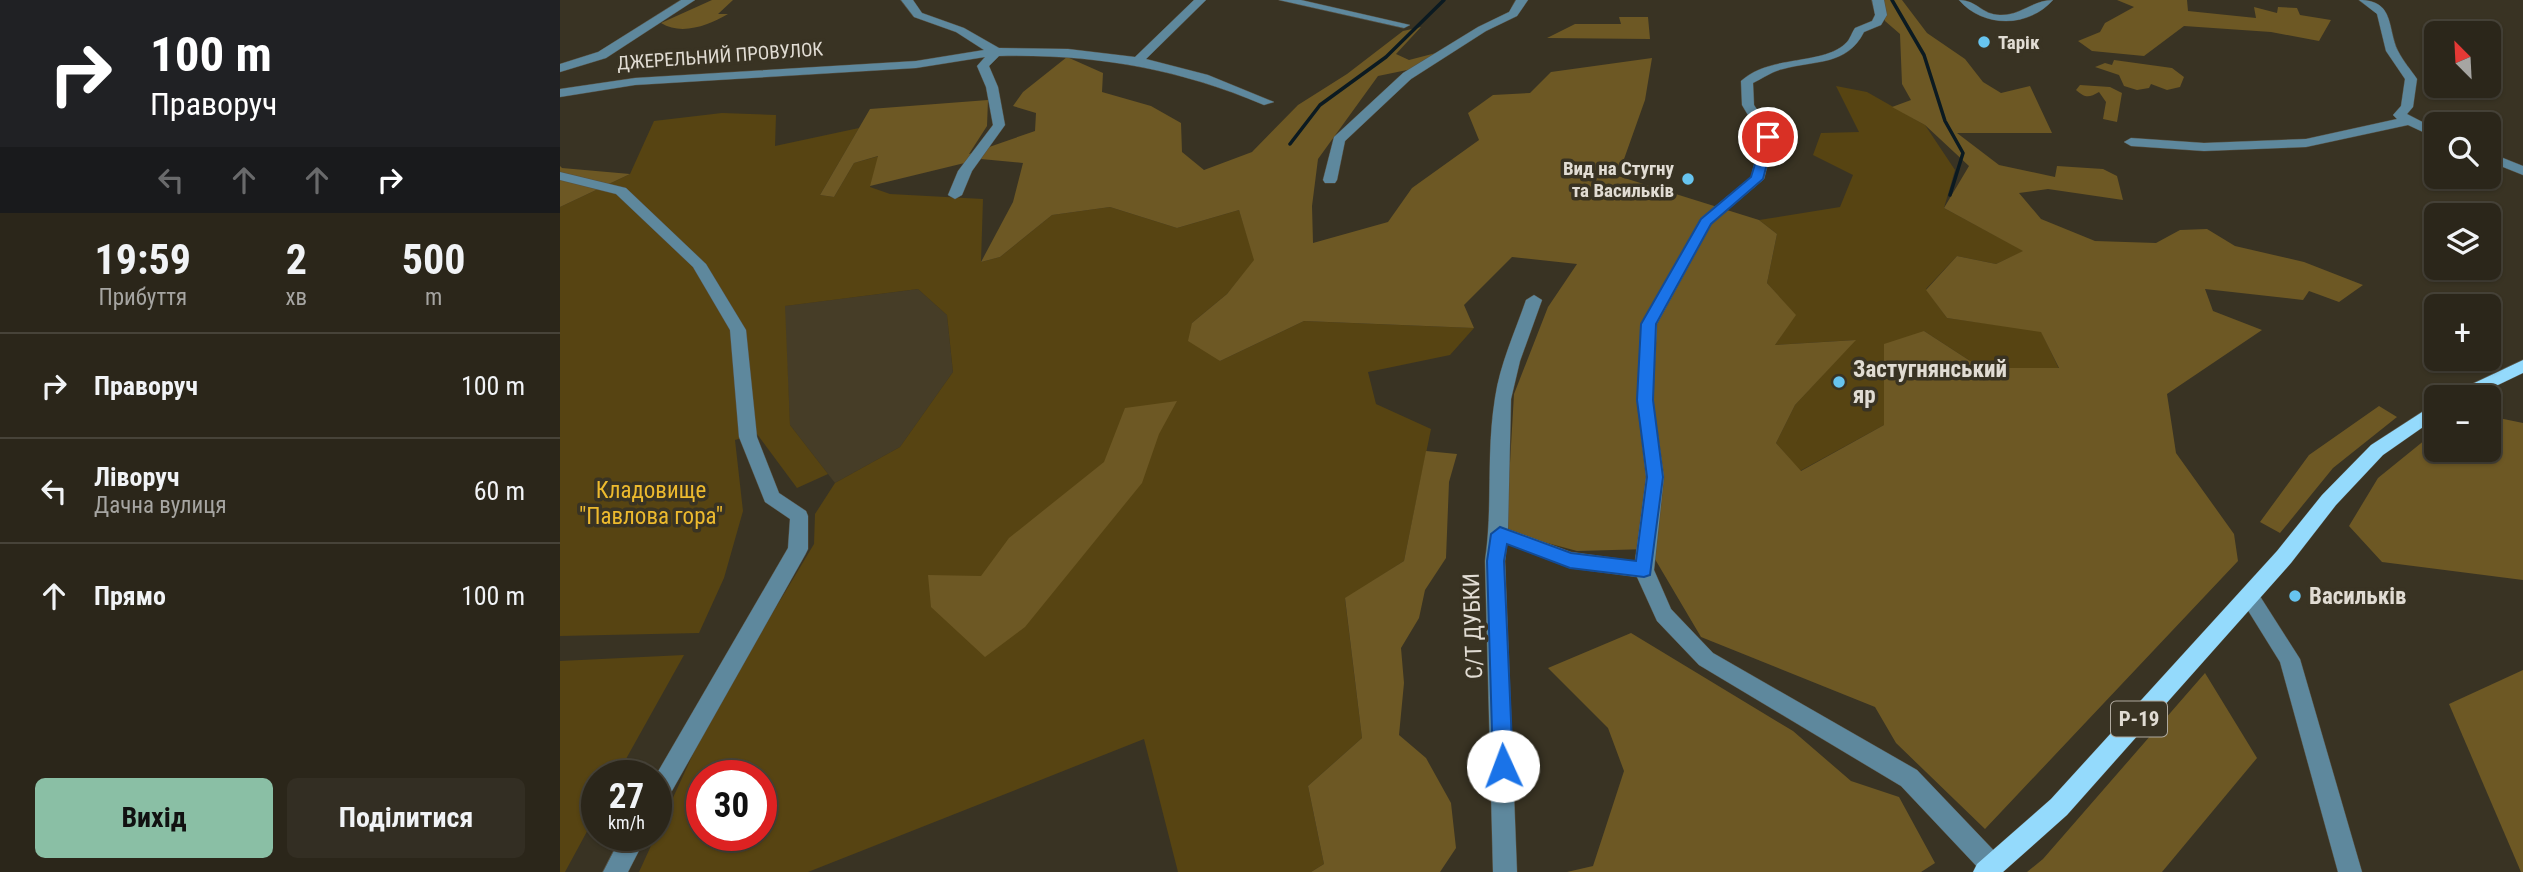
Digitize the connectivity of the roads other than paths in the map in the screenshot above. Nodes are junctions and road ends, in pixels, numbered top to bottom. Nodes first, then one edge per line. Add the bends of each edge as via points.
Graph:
1 (689, 0) edge
2 (907, 0) edge
3 (1200, 0) edge
4 (1285, 0) edge
5 (1521, 0) edge
6 (1878, 0) edge
7 (1965, 0) edge
8 (2047, 0) edge
9 (2365, 0) edge
10 (1404, 25) dead end
11 (996, 52) junction
12 (602, 55) junction
13 (1136, 63) junction
14 (560, 68) edge
15 (560, 85) edge
16 (560, 93) edge
17 (1268, 102) dead end
18 (2407, 121) junction
19 (2424, 129) edge
20 (2131, 142) dead end
21 (2501, 162) edge
22 (2523, 171) edge
23 (560, 176) edge
24 (1330, 180) dead end
25 (955, 195) dead end
26 (1534, 300) dead end
27 (2523, 366) edge
28 (2484, 385) edge
29 (2424, 417) edge
30 (1500, 534) junction
31 (1644, 569) junction
32 (2249, 596) junction
33 (672, 769) edge
34 (626, 851) edge
35 (1989, 869) edge
36 (615, 872) edge
37 (1506, 872) edge
38 (2350, 872) edge

1 - 12 street, ДЖЕРЕЛЬНИЙ ПРОВУЛОК
2 - 11 street via 918,15 960,30
3 - 13 street
4 - 10 street
5 - 24 street via 1513,14 1407,76 1378,103 1339,140
6 - 31 street via 1881,15 1877,23 1859,30 1852,44 1833,56 1777,66 1747,81 1748,105 1768,137 1757,179 1706,221 1649,324 1646,391 1655,477
7 - 8 street via 1993,20 2011,19
9 - 18 street via 2382,13 2392,51 2411,79 2407,107 2399,115
11 - 13 street, ДЖЕРЕЛЬНИЙ ПРОВУЛОК via 1085,52
11 - 16 street, ДЖЕРЕЛЬНИЙ ПРОВУЛОК via 886,65 600,83
11 - 25 street via 982,66 992,87 999,125 965,171
12 - 14 street, ДЖЕРЕЛЬНИЙ ПРОВУЛОК
12 - 15 street
13 - 17 street, ДЖЕРЕЛЬНИЙ ПРОВУЛОК via 1237,87
18 - 19 street
18 - 20 street via 2306,143 2204,147
21 - 22 street
23 - 33 street via 621,191 699,264 738,330 748,437 762,473 772,497 799,516 798,549
26 - 30 street, С/Т ДУБКИ via 1503,398
27 - 28 main road
29 - 32 main road, Р-19 via 2377,450
30 - 31 street via 1570,560
30 - 37 street, С/Т ДУБКИ via 1495,561
31 - 35 street via 1664,615 1706,659 1909,778
32 - 35 main road, Р-19 via 2059,807
32 - 38 street via 2290,659
34 - 36 street

